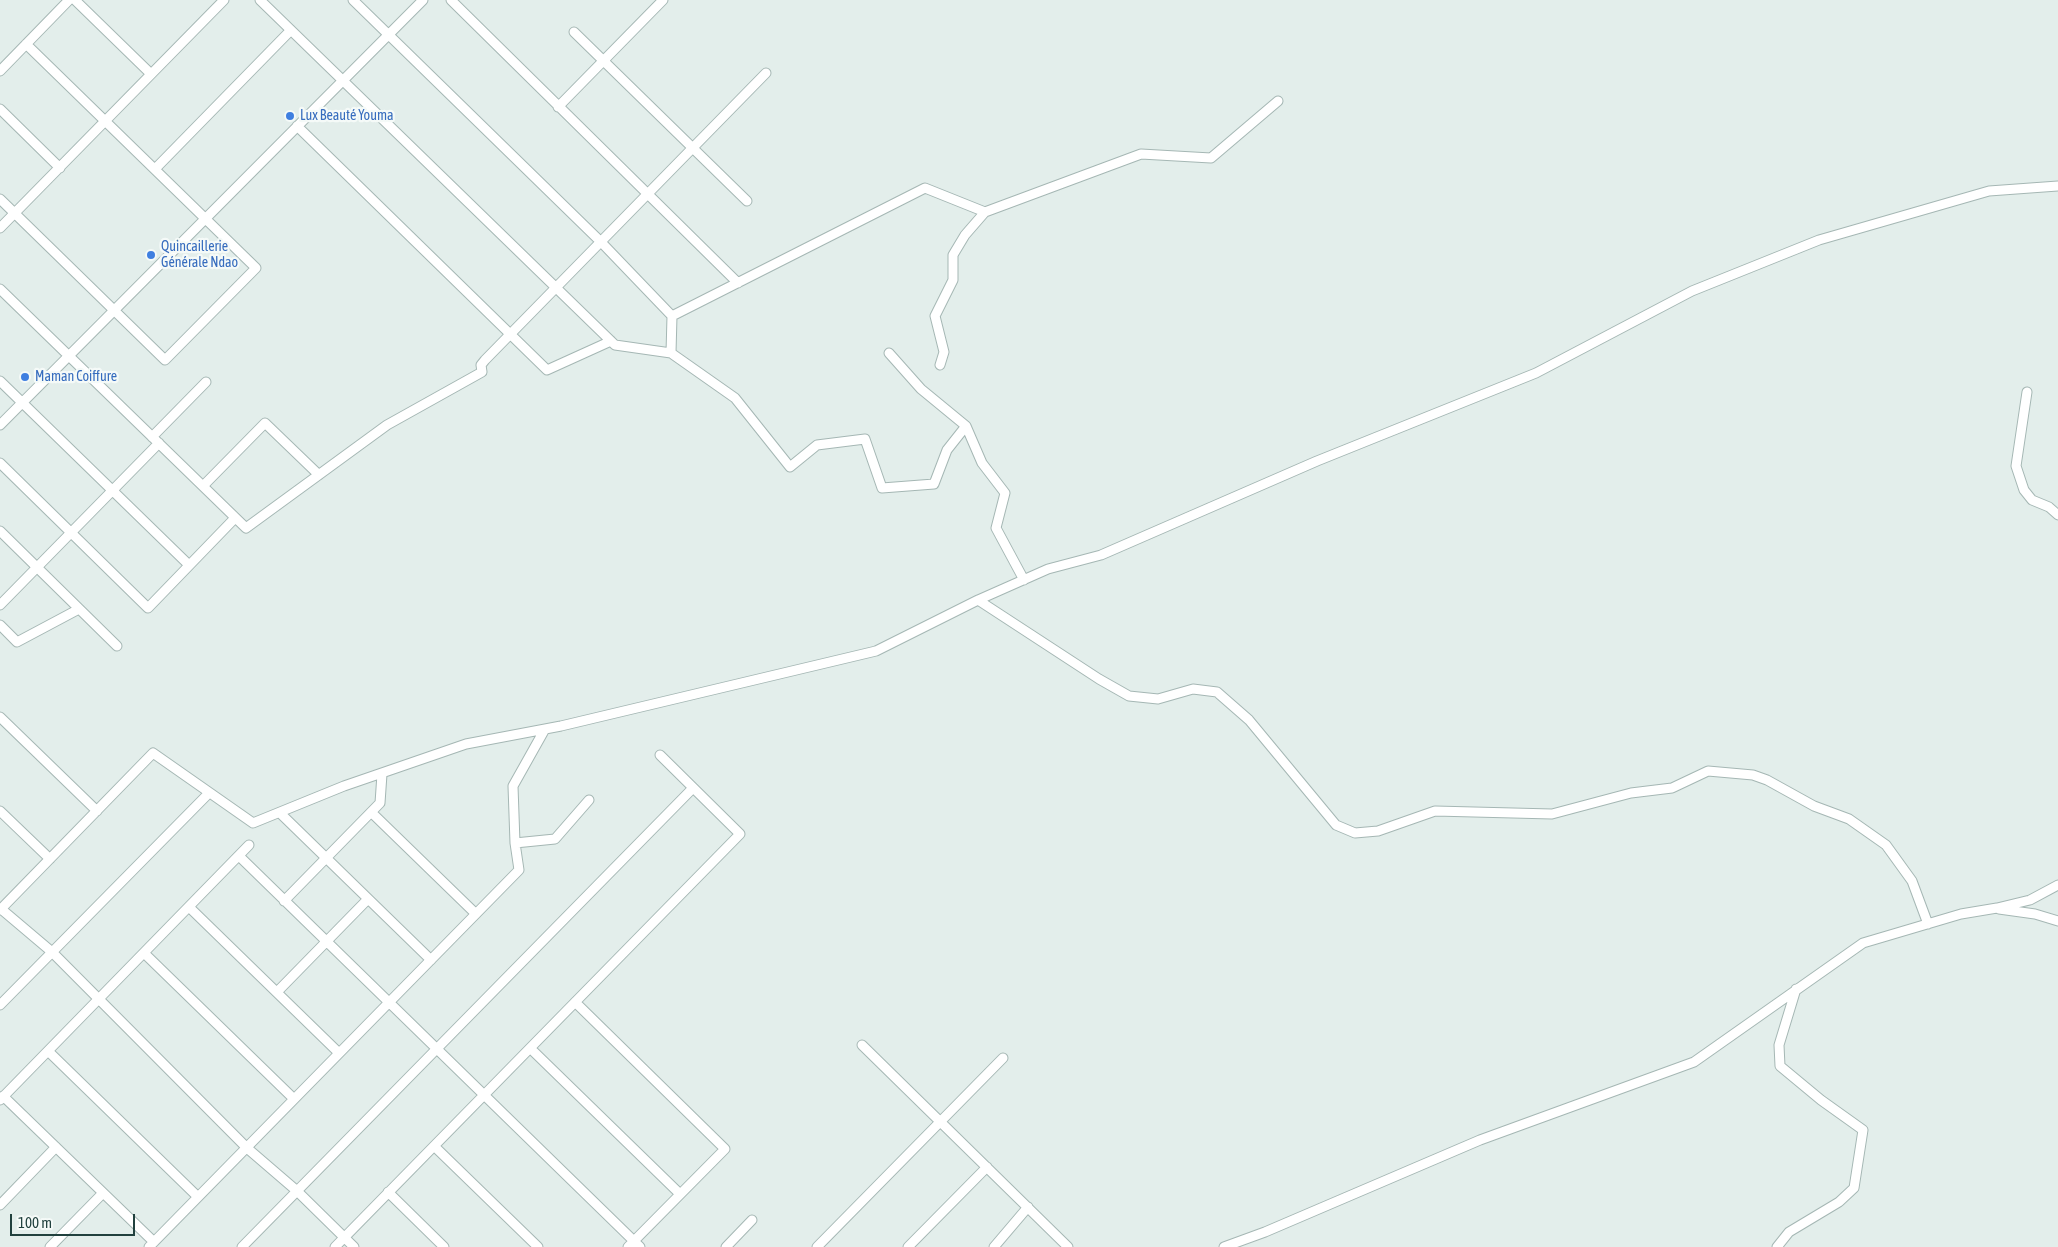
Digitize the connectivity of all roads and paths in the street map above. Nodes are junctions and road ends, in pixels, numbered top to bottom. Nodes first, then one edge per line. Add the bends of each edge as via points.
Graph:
1 (69, 0) edge
2 (75, 0) edge
3 (224, 0) edge
4 (260, 0) edge
5 (353, 0) edge
6 (423, 0) edge
7 (451, 0) edge
8 (663, 0) edge
9 (291, 30) junction
10 (574, 32) dead end
11 (388, 34) junction
12 (26, 44) junction
13 (604, 61) junction
14 (0, 70) edge
15 (766, 73) dead end
16 (151, 74) junction
17 (343, 80) junction
18 (1278, 102) dead end
19 (558, 107) junction
20 (0, 110) edge
21 (106, 121) junction
22 (297, 126) junction
23 (693, 148) junction
24 (60, 168) junction
25 (155, 169) junction
26 (2058, 186) edge
27 (647, 194) junction
28 (0, 199) edge
29 (747, 201) dead end
30 (985, 212) junction
31 (15, 213) junction
32 (206, 218) junction
33 (0, 228) edge
34 (601, 242) junction
35 (738, 283) junction
36 (556, 288) junction
37 (0, 289) edge
38 (114, 310) junction
39 (672, 316) junction
40 (510, 334) junction
41 (611, 341) junction
42 (671, 353) junction
43 (889, 353) dead end
44 (69, 356) junction
45 (940, 365) dead end
46 (0, 381) edge
47 (206, 382) dead end
48 (2027, 392) dead end
49 (22, 402) junction
50 (0, 425) edge
51 (966, 426) junction
52 (155, 440) junction
53 (0, 463) edge
54 (319, 475) junction
55 (203, 486) junction
56 (112, 490) junction
57 (2058, 515) edge
58 (235, 518) junction
59 (0, 531) edge
60 (71, 532) junction
61 (189, 565) junction
62 (37, 567) junction
63 (1024, 580) junction
64 (978, 600) junction
65 (0, 605) edge
66 (79, 609) junction
67 (0, 625) edge
68 (117, 646) dead end
69 (0, 716) edge
70 (545, 729) junction
71 (660, 755) dead end
72 (382, 774) junction
73 (693, 788) junction
74 (209, 793) junction
75 (589, 800) dead end
76 (0, 811) edge
77 (97, 811) junction
78 (371, 812) junction
79 (280, 813) junction
80 (515, 842) junction
81 (250, 845) dead end
82 (239, 856) junction
83 (326, 858) junction
84 (50, 859) junction
85 (2058, 885) edge
86 (368, 899) junction
87 (284, 901) junction
88 (189, 907) junction
89 (1997, 908) junction
90 (0, 909) edge
91 (476, 914) junction
92 (2058, 920) edge
93 (1928, 924) junction
94 (326, 942) junction
95 (52, 952) junction
96 (144, 953) junction
97 (431, 960) junction
98 (1796, 989) junction
99 (277, 992) junction
100 (99, 999) junction
101 (575, 1002) junction
102 (389, 1003) junction
103 (0, 1005) edge
104 (862, 1045) dead end
105 (530, 1048) junction
106 (436, 1049) junction
107 (48, 1050) junction
108 (339, 1053) junction
109 (1003, 1058) dead end
110 (484, 1095) junction
111 (2, 1098) edge
112 (294, 1099) junction
113 (940, 1121) junction
114 (434, 1146) junction
115 (56, 1148) junction
116 (247, 1148) junction
117 (987, 1167) junction
118 (297, 1191) junction
119 (388, 1192) junction
120 (103, 1193) junction
121 (680, 1194) junction
122 (198, 1197) junction
123 (1, 1201) edge
124 (1028, 1207) junction
125 (752, 1220) dead end
126 (344, 1237) junction
127 (152, 1245) edge
128 (634, 1245) edge
129 (50, 1247) edge
130 (242, 1247) edge
131 (335, 1247) edge
132 (354, 1247) edge
133 (444, 1247) edge
134 (538, 1247) edge
135 (726, 1247) edge
136 (817, 1247) edge
137 (908, 1247) edge
138 (994, 1247) edge
139 (1068, 1247) edge
140 (1224, 1247) edge
141 (1776, 1247) edge

1 - 12 street
2 - 16 street
3 - 16 street
4 - 9 street
5 - 11 street
6 - 11 street
7 - 19 street
8 - 13 street
9 - 17 street
9 - 25 street
10 - 13 street
11 - 17 street
11 - 34 street
12 - 14 street
12 - 21 street
13 - 19 street
13 - 23 street
15 - 23 street
16 - 21 street
17 - 22 street
17 - 36 street
18 - 30 street via 1211,158 1140,154
19 - 27 street
20 - 24 street
21 - 24 street
21 - 25 street
22 - 32 street
22 - 40 street
23 - 27 street
23 - 29 street
24 - 31 street
25 - 32 street
26 - 63 street via 1989,191 1819,240 1692,291 1536,373 1317,461 1101,555 1048,569
27 - 34 street
27 - 35 street
28 - 31 street
30 - 35 street via 925,188
30 - 45 street via 953,255 953,280 935,316 944,352
31 - 33 street
31 - 38 street
32 - 38 street
32 - 38 street via 256,268 165,360
34 - 36 street
34 - 39 street
35 - 39 street
36 - 40 street
36 - 41 street
37 - 44 street
38 - 44 street
39 - 42 street
40 - 41 street via 547,370
40 - 54 street via 481,365 482,372 387,425
41 - 42 street via 614,345
42 - 51 street via 735,398 790,467 817,445 865,439 882,488 934,484 947,450
43 - 51 street via 921,389
44 - 49 street
44 - 52 street
46 - 49 street
47 - 52 street
48 - 57 street via 2016,467 2024,490 2032,500 2050,507
49 - 50 street
49 - 56 street
51 - 63 street via 982,463 1005,493 996,528
52 - 55 street
52 - 56 street
53 - 60 street
54 - 55 street via 265,423
54 - 58 street via 246,528
55 - 58 street
56 - 60 street
56 - 61 street
58 - 61 street
59 - 62 street
60 - 61 street via 148,608
60 - 62 street
62 - 65 street
62 - 66 street
63 - 64 street
64 - 70 street via 876,651
64 - 93 street via 1129,696 1158,699 1193,689 1217,692 1249,720 1336,826 1355,833 1378,831 1435,812 1552,814 1631,793 1672,788 1708,771 1753,775 1814,806 1849,819 1886,845 1912,881
66 - 67 street via 18,642
66 - 68 street
69 - 77 street
70 - 72 street via 466,744
70 - 80 street via 513,786
71 - 73 street
72 - 78 street via 380,802
72 - 79 street
73 - 101 street via 740,834
73 - 106 street
74 - 77 street via 153,753
74 - 79 street via 253,823
74 - 95 street
75 - 80 street via 555,839
76 - 84 street
77 - 84 street
78 - 83 street
78 - 91 street
79 - 83 street
80 - 91 street via 519,870
81 - 82 street
82 - 87 street
82 - 88 street
83 - 86 street
83 - 87 street
84 - 90 street
85 - 89 street via 2030,900
86 - 94 street
86 - 97 street
87 - 94 street
88 - 96 street
88 - 99 street
89 - 92 street
89 - 93 street
90 - 95 street
91 - 97 street
93 - 98 street via 1863,943
94 - 99 street
94 - 102 street
95 - 100 street
95 - 103 street
96 - 100 street
96 - 112 street
97 - 102 street
98 - 140 street via 1694,1062 1480,1140
98 - 141 street via 1779,1045 1780,1066 1863,1130 1854,1188 1839,1202 1789,1232
99 - 108 street
100 - 107 street
100 - 116 street
101 - 105 street
101 - 121 street via 725,1149
102 - 106 street
102 - 108 street
104 - 113 street
105 - 110 street
105 - 121 street
106 - 110 street
106 - 118 street
107 - 111 street
107 - 122 street
108 - 112 street
109 - 113 street
110 - 114 street
110 - 128 street
111 - 115 street
112 - 116 street
113 - 117 street
113 - 136 street
114 - 119 street
114 - 134 street
115 - 120 street
115 - 123 street
116 - 118 street
116 - 122 street
117 - 124 street
117 - 137 street
118 - 126 street
118 - 130 street
119 - 126 street
119 - 133 street
120 - 127 street
120 - 129 street
121 - 128 street
122 - 127 street
124 - 138 street
124 - 139 street
125 - 135 street
126 - 131 street
126 - 132 street

